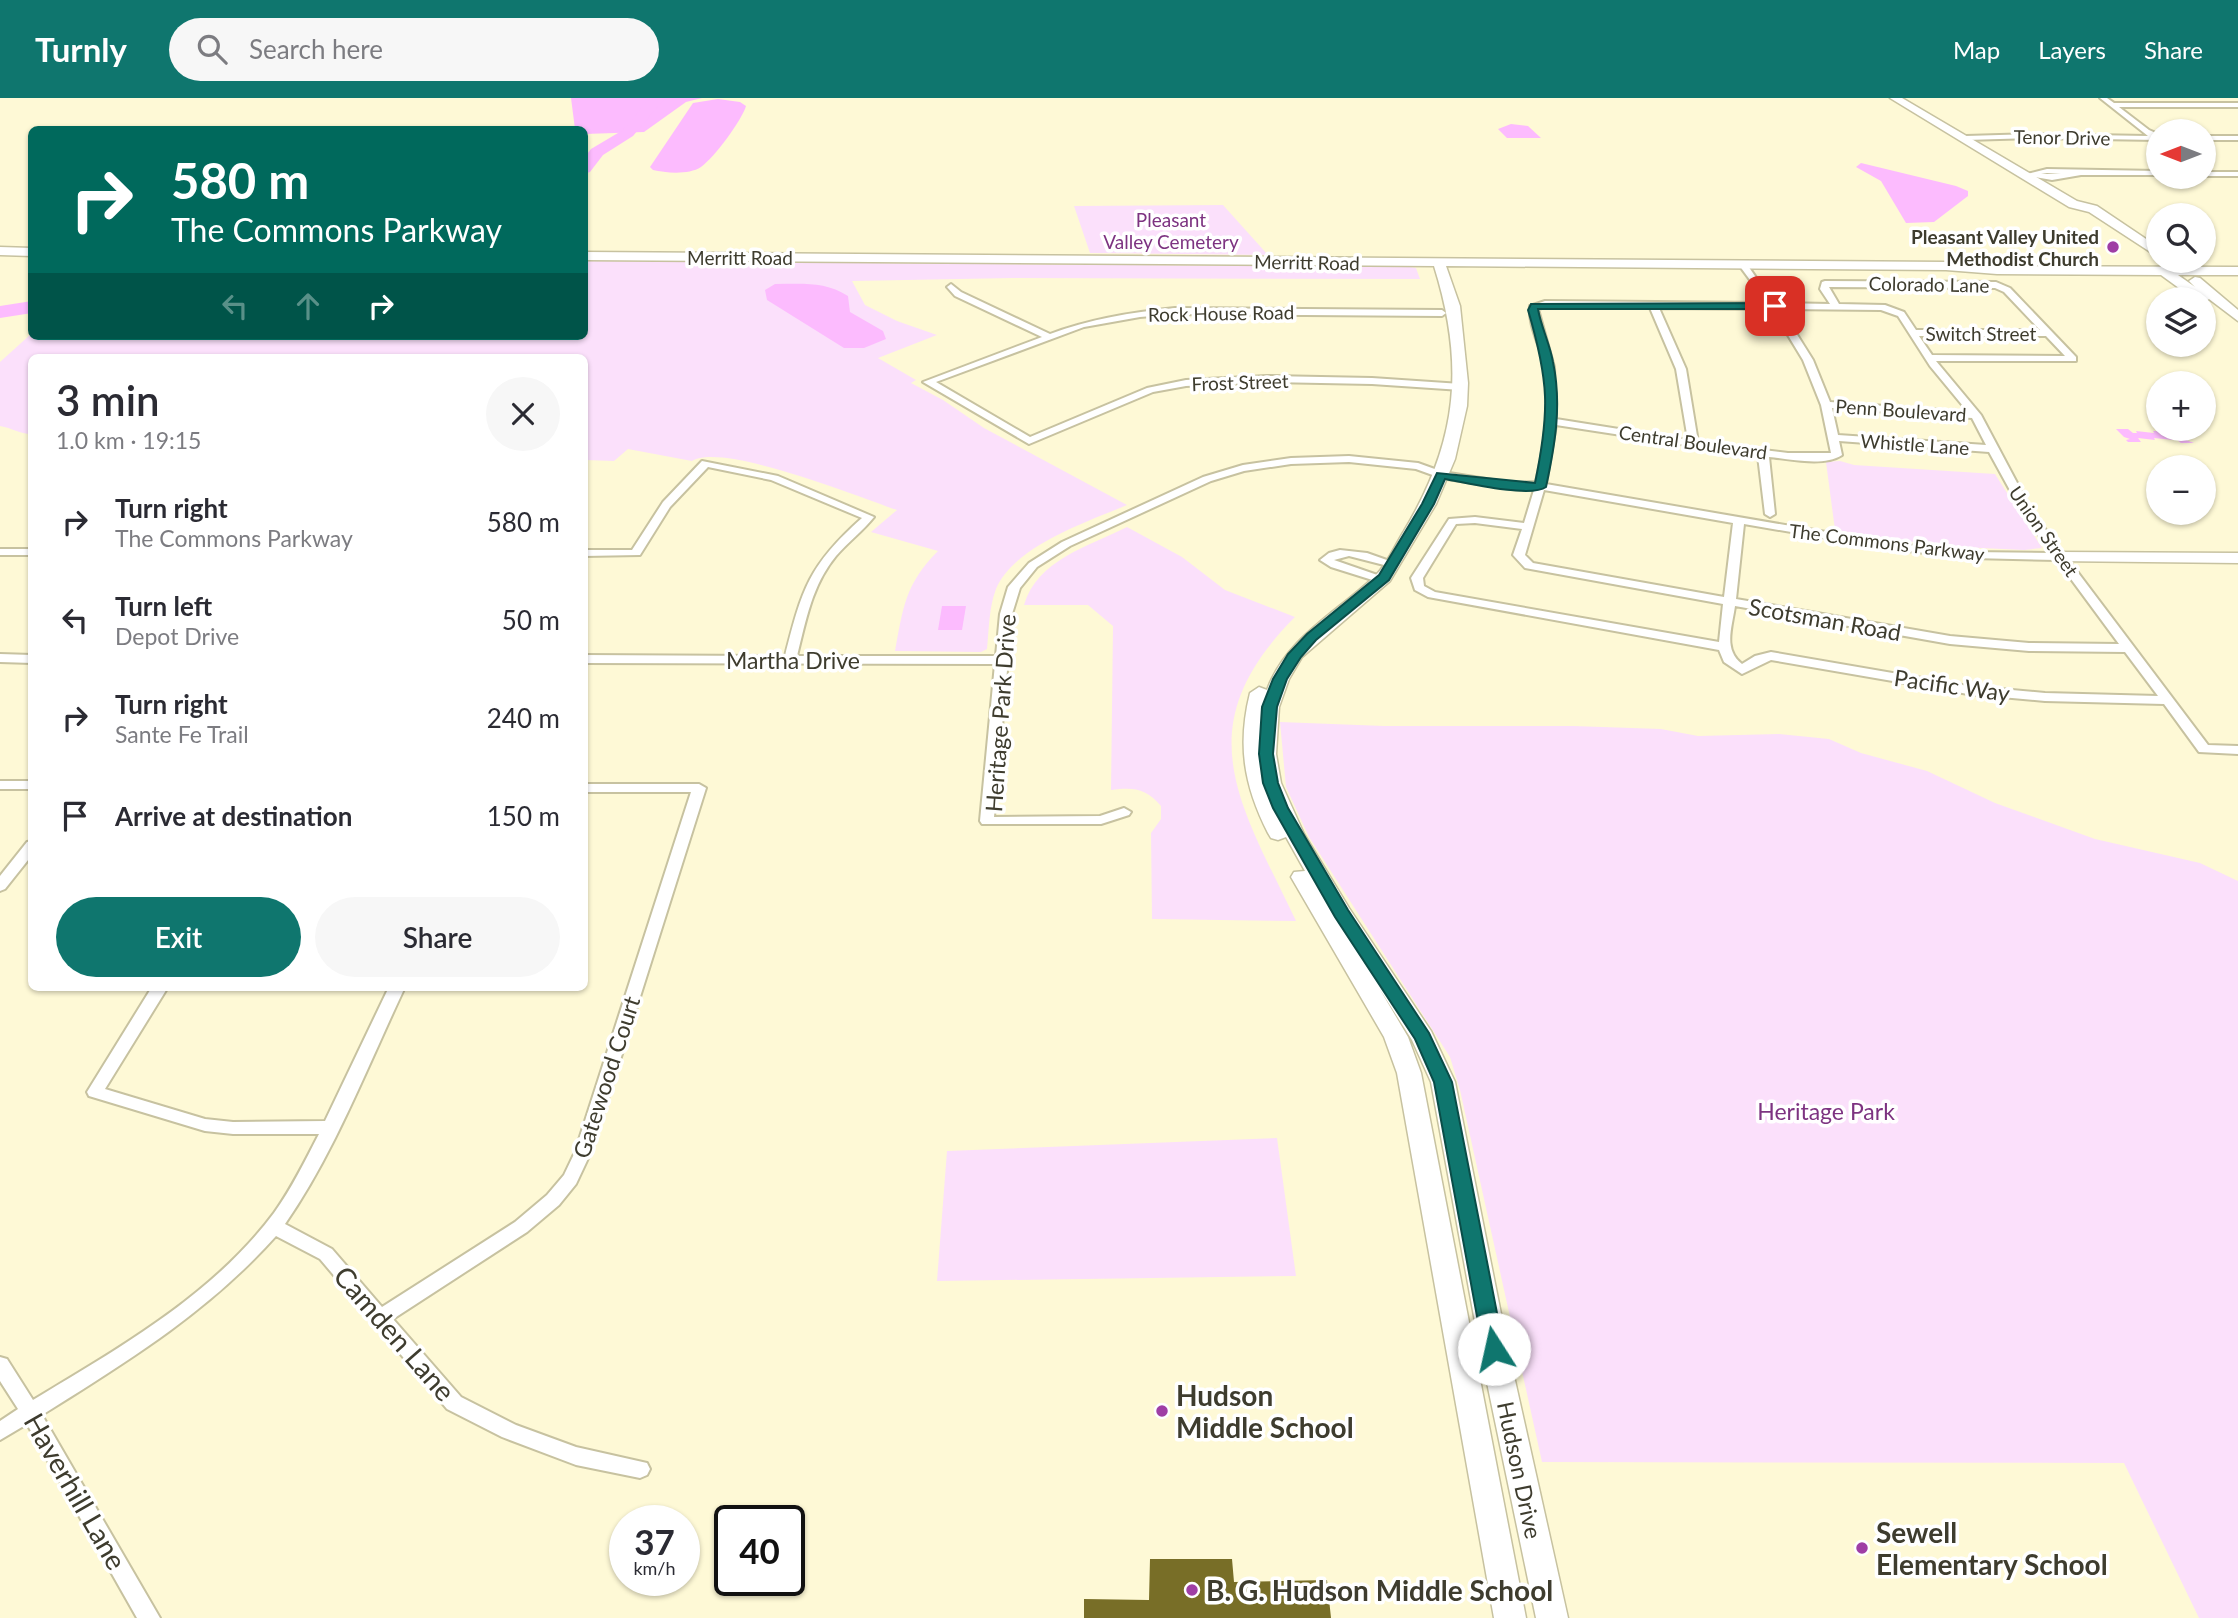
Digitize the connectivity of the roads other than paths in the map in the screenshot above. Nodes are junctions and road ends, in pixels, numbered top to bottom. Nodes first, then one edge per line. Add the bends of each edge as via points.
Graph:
1 (1895, 98) edge
2 (2103, 98) edge
3 (2118, 98) edge
4 (2111, 105) junction
5 (2127, 105) junction
6 (2238, 105) edge
7 (2137, 113) dead end
8 (2146, 132) edge
9 (2146, 137) edge
10 (1966, 138) junction
11 (2216, 138) edge
12 (2238, 138) edge
13 (2146, 173) edge
14 (2216, 173) edge
15 (2238, 174) edge
16 (2027, 175) junction
17 (0, 251) edge
18 (28, 252) edge
19 (2146, 252) edge
20 (588, 256) edge
21 (1433, 263) junction
22 (2216, 263) edge
23 (2238, 263) edge
24 (1748, 265) junction
25 (2146, 265) edge
26 (2216, 269) edge
27 (2238, 271) edge
28 (2176, 273) edge
29 (2179, 273) edge
30 (951, 287) dead end
31 (2190, 287) edge
32 (1653, 305) junction
33 (1775, 306) junction
34 (1837, 307) junction
35 (1447, 309) junction
36 (2216, 310) edge
37 (2238, 317) edge
38 (2238, 327) edge
39 (1913, 333) junction
40 (2048, 333) junction
41 (1046, 337) junction
42 (1930, 358) junction
43 (1455, 387) junction
44 (1826, 405) junction
45 (1976, 415) junction
46 (1552, 421) junction
47 (1835, 438) junction
48 (1030, 441) joint
49 (1693, 442) junction
50 (1994, 449) junction
51 (1763, 452) junction
52 (1438, 471) junction
53 (1540, 487) junction
54 (1770, 514) dead end
55 (1739, 521) junction
56 (1528, 527) junction
57 (0, 552) edge
58 (28, 552) edge
59 (588, 553) edge
60 (2060, 557) junction
61 (2238, 558) edge
62 (1381, 570) junction
63 (1727, 601) junction
64 (1724, 647) junction
65 (2129, 648) junction
66 (0, 658) edge
67 (28, 659) edge
68 (588, 659) edge
69 (790, 660) junction
70 (1001, 660) junction
71 (2169, 700) junction
72 (2238, 750) edge
73 (0, 785) edge
74 (28, 785) edge
75 (588, 788) edge
76 (1124, 811) dead end
77 (28, 850) edge
78 (0, 886) edge
79 (158, 991) edge
80 (395, 991) edge
81 (331, 1127) junction
82 (274, 1227) junction
83 (380, 1318) junction
84 (0, 1365) edge
85 (30, 1411) junction
86 (0, 1431) edge
87 (640, 1469) dead end
88 (149, 1618) edge
89 (1510, 1618) edge
90 (1552, 1618) edge

1 - 10 street
2 - 4 street
3 - 5 street
4 - 5 street
4 - 8 street
5 - 6 street
5 - 7 street
9 - 10 street, Tenor Drive
10 - 16 street
11 - 12 street
13 - 16 street
14 - 15 street
16 - 19 street
17 - 18 street
20 - 21 street, Merritt Road
21 - 24 street, Merritt Road
21 - 35 street, Hudson Drive
22 - 23 street, Merritt Road
24 - 25 street, Merritt Road via 1997,270
24 - 33 street via 1765,298
26 - 27 street, Merritt Road
28 - 31 street
29 - 37 street
30 - 41 street
32 - 33 street
32 - 46 street via 1535,306 1549,368
32 - 49 street via 1681,369
33 - 34 street
33 - 44 street via 1805,353
34 - 39 street, Union Street via 1893,309
34 - 40 street, Colorado Lane via 1825,284 1989,284 2007,290
35 - 41 street, Rock House Road via 1175,312 1112,319
35 - 43 street, Hudson Drive
36 - 38 street
39 - 40 street, Switch Street
39 - 42 street, Union Street
40 - 42 street, Colorado Lane via 2073,359
41 - 48 street, Rock House Road via 928,382
42 - 45 street, Union Street
43 - 48 street, Frost Street via 1267,379 1186,383 1150,390
43 - 52 street, Hudson Drive via 1455,426
44 - 45 street, Penn Boulevard
44 - 47 street
45 - 50 street, Union Street
46 - 49 street, Central Boulevard
46 - 53 street
47 - 50 street, Whistle Lane
47 - 51 street, Central Boulevard via 1839,451 1833,457
49 - 51 street, Central Boulevard
50 - 60 street, Union Street via 2013,489
51 - 54 street
52 - 53 street, The Commons Parkway via 1511,486
52 - 62 street, Hudson Drive via 1428,504
52 - 70 street, Heritage Park Drive via 1349,459 1292,461 1207,479 1066,544 1033,565 1014,587
53 - 55 street, The Commons Parkway
53 - 56 street
55 - 60 street, The Commons Parkway via 1932,551
55 - 63 street
56 - 63 street, Scotsman Road via 1519,555 1535,568
56 - 64 street via 1452,521 1417,578 1419,587 1432,595
57 - 58 street
59 - 69 street via 636,553 654,519 706,463 774,478 869,517 816,577
60 - 61 street, The Commons Parkway
60 - 65 street, Union Street
62 - 89 street, Hudson Drive via 1312,623 1278,657 1259,694 1250,752 1261,801 1396,1037 1409,1073
62 - 90 street, Hudson Drive via 1312,637 1285,671 1270,707 1266,732 1271,783 1294,834 1423,1037 1443,1082
63 - 64 street
63 - 65 street, Scotsman Road via 1950,640
64 - 71 street, Pacific Way via 1728,659 1742,670 1771,656 1968,690
65 - 71 street, Union Street
66 - 67 street
68 - 69 street, Martha Drive
69 - 70 street, Martha Drive
70 - 76 street, Heritage Park Drive via 987,821 1101,820
71 - 72 street, Union Street via 2204,749
73 - 74 street
75 - 83 street, Gatewood Court via 699,788 583,1153 553,1200 521,1227
77 - 78 street
79 - 81 street via 95,1092 205,1125
80 - 81 street
81 - 82 street
82 - 83 street, Camden Lane via 326,1254
82 - 85 street via 229,1275 175,1320
83 - 87 street, Camden Lane via 454,1402 509,1432 576,1456
84 - 85 street, Haverhill Lane
85 - 86 street
85 - 88 street, Haverhill Lane

